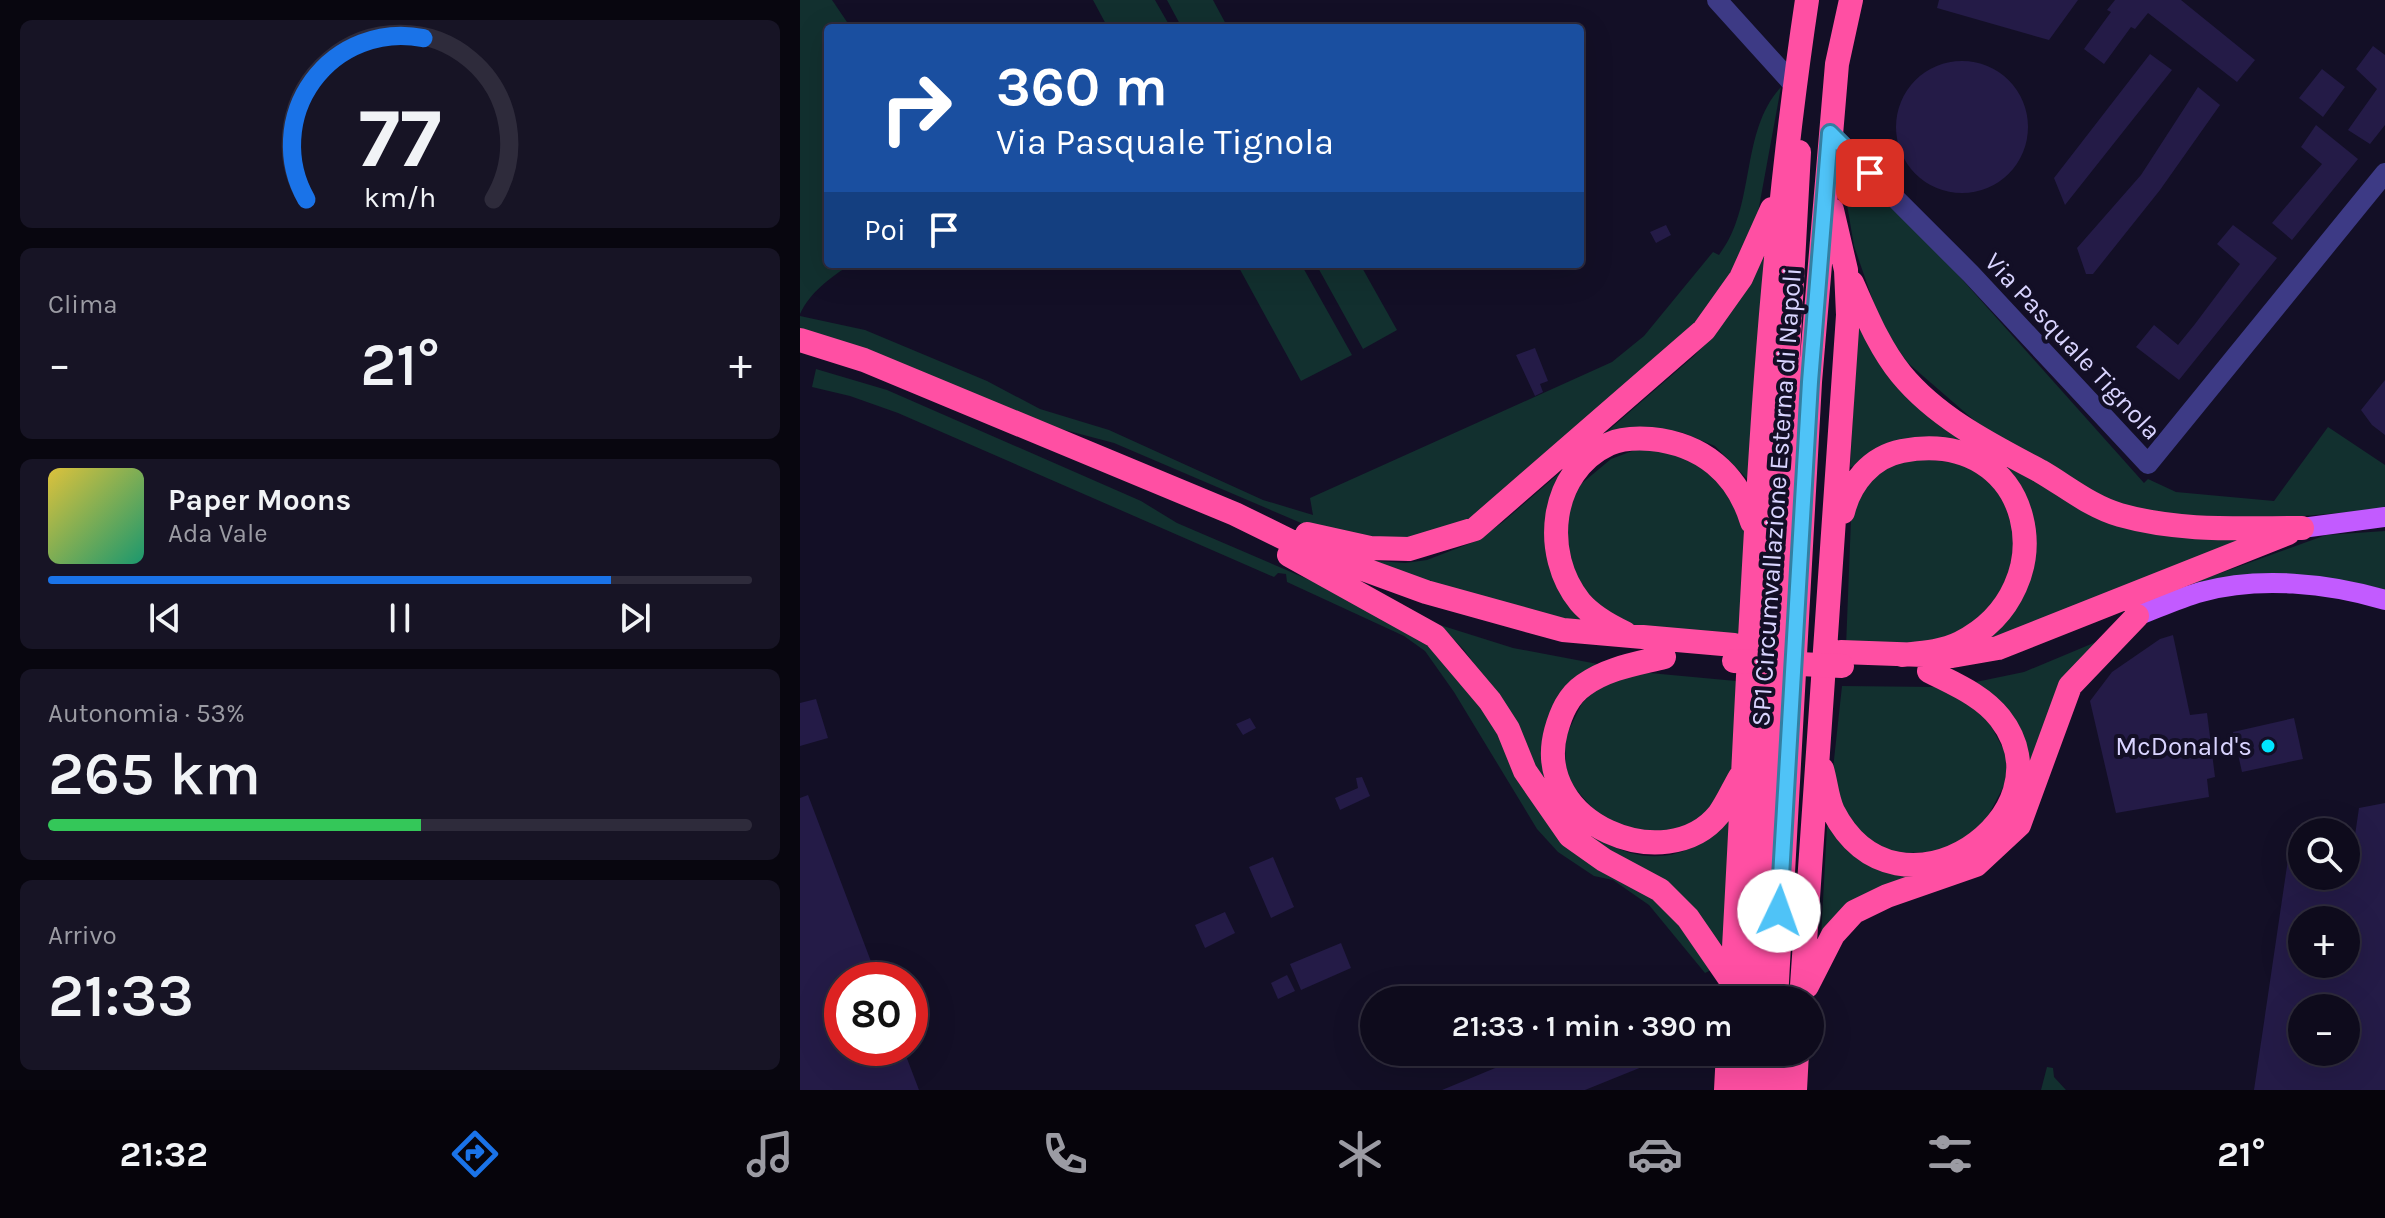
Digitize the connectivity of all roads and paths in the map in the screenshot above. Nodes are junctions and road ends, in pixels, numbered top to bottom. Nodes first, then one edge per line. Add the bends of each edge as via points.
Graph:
1 (1717, 0) edge
2 (1807, 0) edge
3 (1820, 0) edge
4 (1851, 0) edge
5 (1793, 84) junction
6 (1830, 133) junction
7 (1799, 147) junction
8 (2385, 173) edge
9 (1826, 176) junction
10 (1779, 193) junction
11 (1846, 270) junction
12 (800, 340) edge
13 (800, 357) edge
14 (1235, 514) junction
15 (2385, 517) edge
16 (2302, 528) junction
17 (1756, 532) junction
18 (1835, 546) junction
19 (1289, 555) junction
20 (2385, 600) edge
21 (2137, 616) junction
22 (1636, 639) junction
23 (1734, 653) junction
24 (1901, 655) junction
25 (1664, 657) junction
26 (1842, 659) junction
27 (1929, 671) junction
28 (1816, 742) junction
29 (1743, 771) junction
30 (1729, 986) edge
31 (1732, 986) edge
32 (1754, 986) edge
33 (1777, 986) edge
34 (1802, 986) edge
35 (1808, 986) edge
36 (1727, 1066) edge
37 (1749, 1066) edge
38 (1773, 1066) edge
39 (1796, 1066) edge
40 (1726, 1090) edge
41 (1748, 1090) edge
42 (1772, 1090) edge
43 (1795, 1090) edge

1 - 5 street
2 - 5 highway
3 - 7 highway, SP1 Circumvallazione Esterna di Napoli
4 - 6 highway, SP1 Circumvallazione Esterna di Napoli
5 - 10 highway
6 - 8 street, Via Pasquale Tignola via 2148,464
6 - 9 highway, SP1 Circumvallazione Esterna di Napoli
7 - 10 highway
7 - 32 highway, SP1 Circumvallazione Esterna di Napoli
9 - 11 highway
9 - 33 highway, SP1 Circumvallazione Esterna di Napoli
10 - 14 highway via 1741,278 1704,330 1475,529 1409,549 1370,548
10 - 17 highway
11 - 16 highway via 1874,333 1901,374 1935,408 2001,452 2117,514 2194,529
11 - 18 highway
12 - 14 highway via 864,360
13 - 19 highway via 971,414 1028,445
14 - 22 highway via 1300,546 1426,592 1563,630
15 - 16 main road
16 - 24 highway via 1998,648 1952,656
17 - 22 highway via 1735,483 1713,461 1686,446 1626,439 1608,444 1578,468 1556,519 1556,557 1581,604
17 - 29 highway
18 - 24 highway via 1848,492 1871,464 1893,453 1921,447 1953,451 1996,470 2010,488 2021,510 2025,542 2020,571 2002,609 1960,643
18 - 28 highway
19 - 25 highway via 1474,621 1560,642
19 - 30 highway via 1435,636 1490,701 1525,771 1570,836 1660,890 1688,918
20 - 21 main road via 2300,585 2251,585 2202,592
21 - 27 highway via 2003,661
21 - 35 highway via 2070,686 2019,825 1976,865 1854,912 1833,935
22 - 23 highway
23 - 25 highway
23 - 26 highway
24 - 26 highway
25 - 29 highway via 1615,668 1582,686 1562,710 1552,745 1556,775 1568,802 1590,824 1622,838 1663,842 1693,832 1717,816
26 - 27 highway
27 - 28 highway via 1977,695 2001,719 2012,742 2016,769 2009,804 1979,844 1954,859 1925,864 1871,854 1832,809
28 - 34 highway
29 - 31 highway
36 - 40 highway
37 - 41 highway
38 - 42 highway
39 - 43 highway

